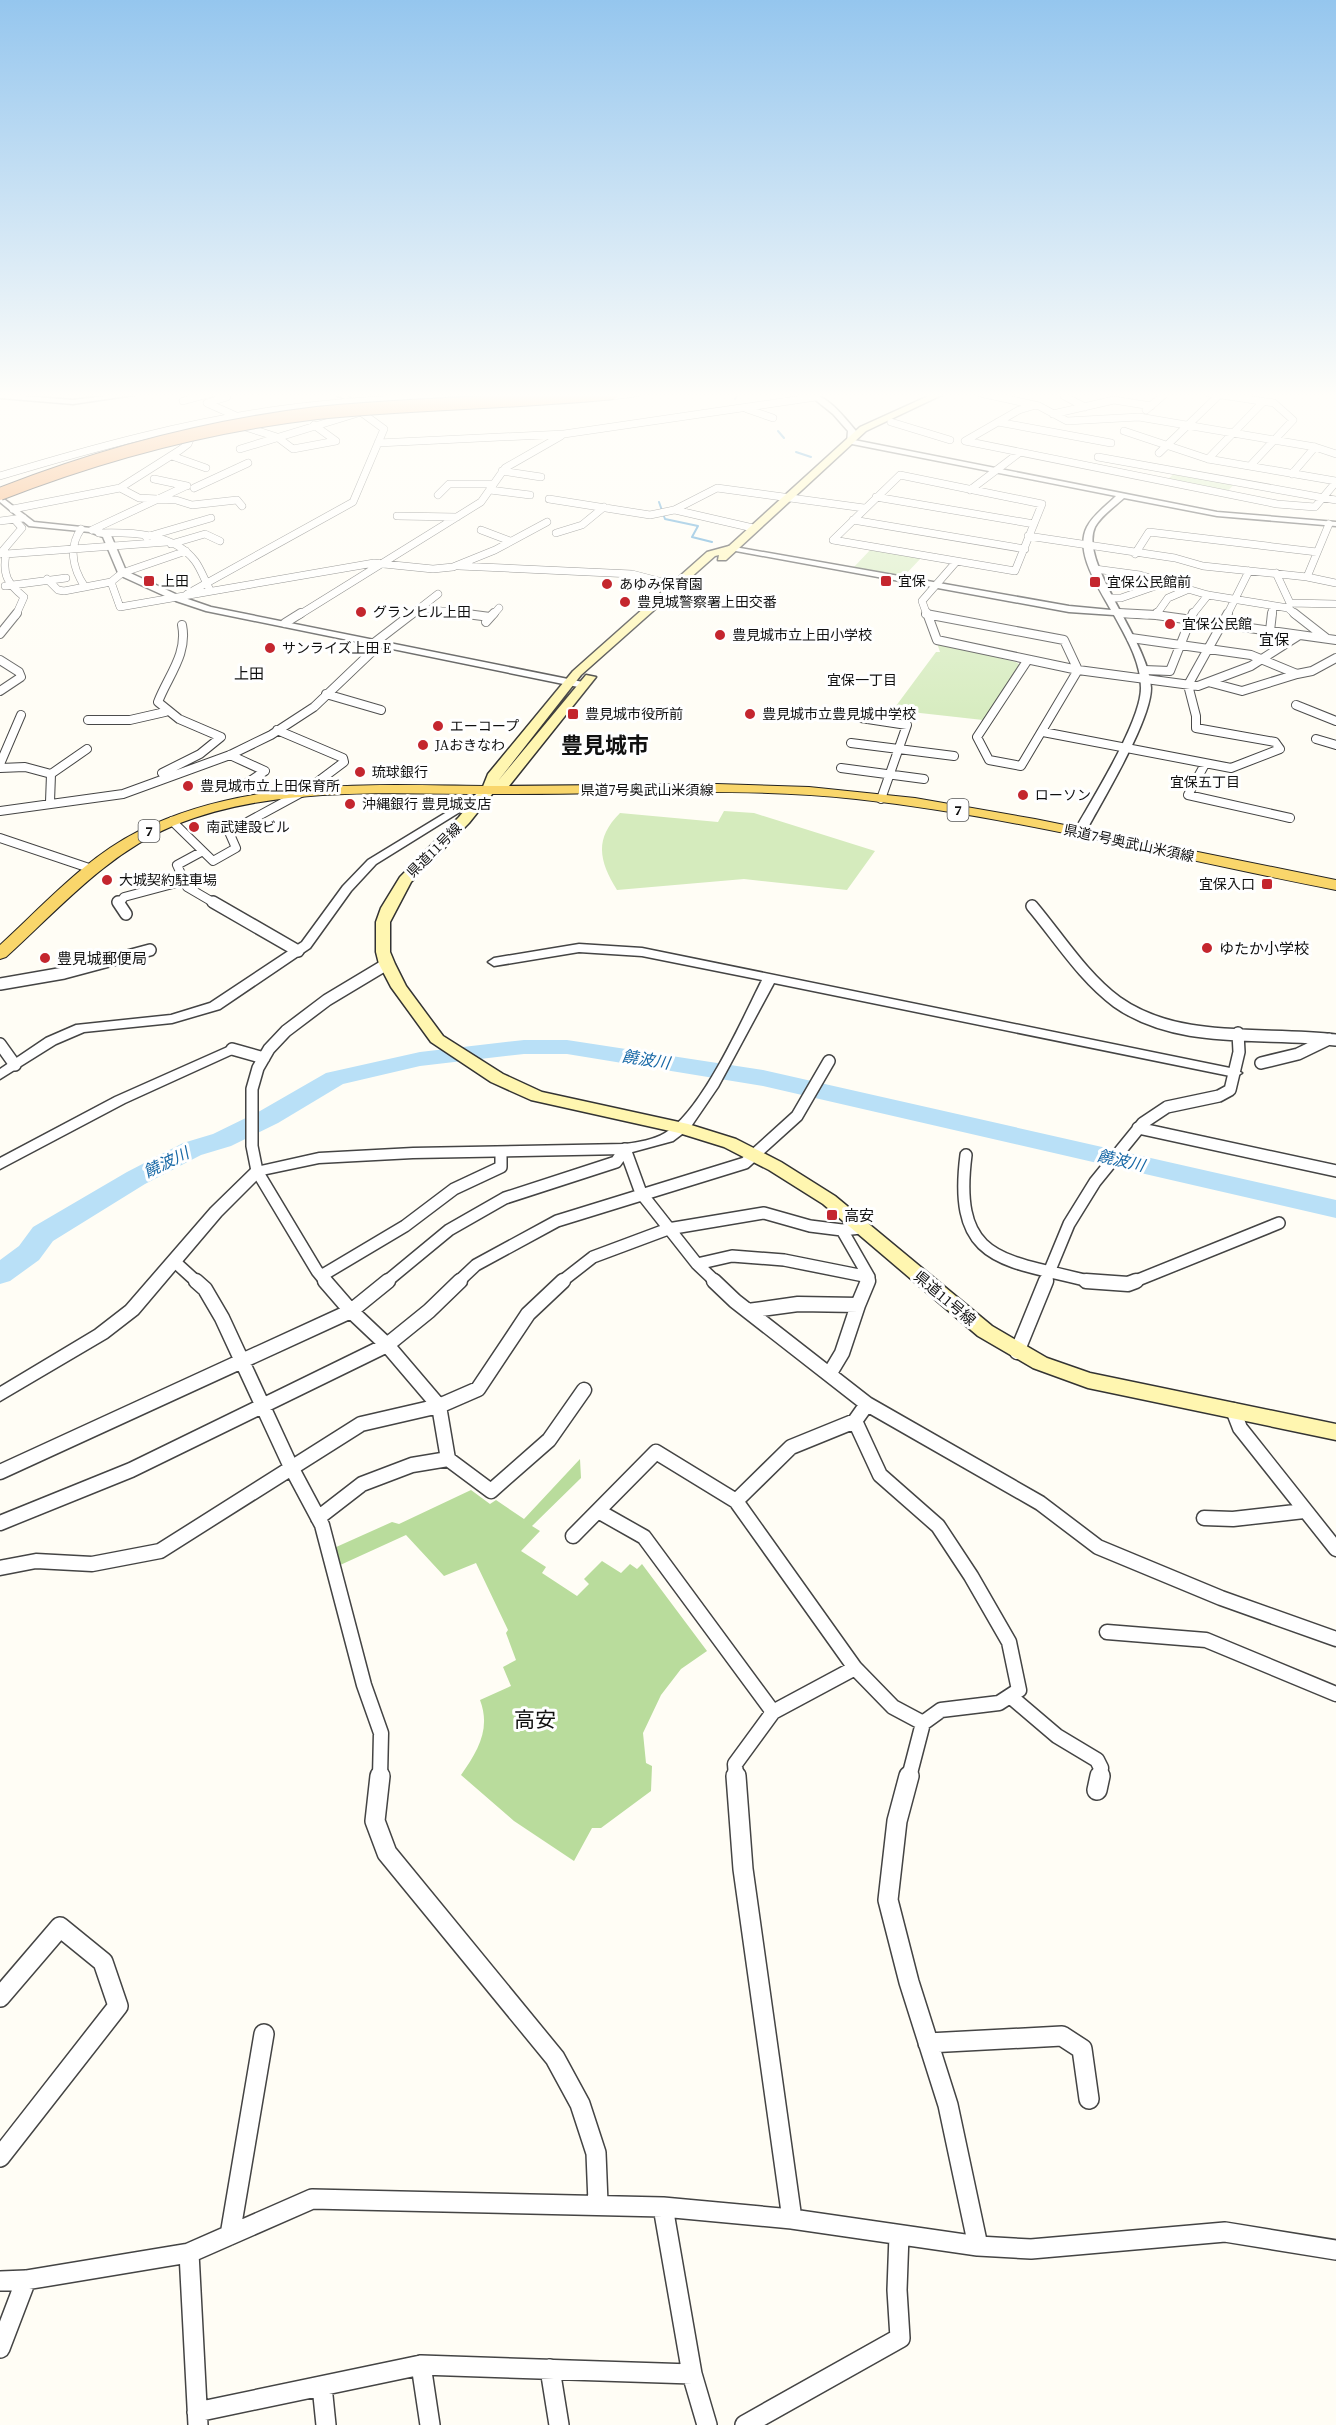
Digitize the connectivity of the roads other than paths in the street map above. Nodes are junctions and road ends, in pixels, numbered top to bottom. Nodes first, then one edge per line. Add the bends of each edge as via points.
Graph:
1 (11, 506) edge
2 (28, 506) edge
3 (144, 506) edge
4 (345, 506) edge
5 (474, 506) edge
6 (598, 506) edge
7 (681, 506) edge
8 (778, 506) edge
9 (853, 506) edge
10 (930, 506) edge
11 (1041, 506) edge
12 (1110, 506) edge
13 (1180, 506) edge
14 (604, 507) junction
15 (864, 508) joint
16 (14, 509) junction
17 (674, 510) junction
18 (397, 516) dead end
19 (457, 517) junction
20 (212, 518) dead end
21 (20, 519) junction
22 (853, 520) junction
23 (0, 521) edge
24 (547, 522) dead end
25 (1034, 524) junction
26 (1332, 524) edge
27 (753, 528) junction
28 (81, 529) junction
29 (481, 530) dead end
30 (95, 531) junction
31 (556, 533) dead end
32 (1028, 536) junction
33 (146, 537) junction
34 (220, 541) dead end
35 (510, 541) junction
36 (169, 543) junction
37 (1088, 546) junction
38 (112, 548) junction
39 (729, 549) junction
40 (1024, 549) junction
41 (74, 551) junction
42 (186, 551) junction
43 (1317, 552) junction
44 (2, 554) edge
45 (1135, 554) junction
46 (386, 562) junction
47 (956, 562) junction
48 (458, 566) junction
49 (1095, 569) junction
50 (1249, 571) junction
51 (122, 573) junction
52 (1276, 573) junction
53 (1307, 577) junction
54 (66, 578) dead end
55 (47, 579) junction
56 (111, 582) junction
57 (206, 583) junction
58 (1164, 583) junction
59 (1336, 583) edge
60 (9, 585) junction
61 (674, 585) junction
62 (0, 586) edge
63 (934, 586) junction
64 (85, 587) junction
65 (1189, 589) junction
66 (213, 593) junction
67 (438, 594) dead end
68 (1208, 596) junction
69 (1110, 598) junction
70 (179, 599) junction
71 (1235, 601) junction
72 (1336, 604) edge
73 (1272, 606) junction
74 (1289, 606) junction
75 (420, 608) junction
76 (499, 608) dead end
77 (1118, 613) junction
78 (926, 614) junction
79 (1156, 615) junction
80 (1188, 619) junction
81 (285, 623) junction
82 (1223, 624) junction
83 (182, 625) dead end
84 (1270, 631) junction
85 (0, 634) edge
86 (1298, 636) junction
87 (1131, 638) junction
88 (1326, 638) junction
89 (1336, 640) edge
90 (1181, 643) junction
91 (376, 644) junction
92 (1209, 647) junction
93 (1336, 658) edge
94 (1262, 659) junction
95 (0, 660) edge
96 (1028, 661) junction
97 (1078, 670) junction
98 (1297, 674) junction
99 (1145, 675) junction
100 (568, 682) junction
101 (1212, 683) junction
102 (582, 684) junction
103 (1188, 685) junction
104 (0, 691) edge
105 (326, 694) junction
106 (1296, 705) dead end
107 (381, 710) dead end
108 (165, 712) junction
109 (21, 716) dead end
110 (861, 718) dead end
111 (87, 720) dead end
112 (1336, 721) edge
113 (277, 730) junction
114 (1044, 732) junction
115 (1316, 739) dead end
116 (851, 743) dead end
117 (1336, 745) edge
118 (1123, 748) junction
119 (87, 749) dead end
120 (898, 749) junction
121 (230, 755) junction
122 (954, 756) dead end
123 (1205, 764) junction
124 (0, 766) edge
125 (842, 768) dead end
126 (51, 774) junction
127 (889, 774) junction
128 (924, 779) dead end
129 (244, 785) dead end
130 (145, 787) junction
131 (488, 790) junction
132 (295, 795) junction
133 (880, 799) junction
134 (50, 802) junction
135 (0, 811) edge
136 (1290, 818) dead end
137 (172, 821) junction
138 (431, 823) junction
139 (452, 831) junction
140 (1079, 833) junction
141 (0, 838) edge
142 (201, 852) junction
143 (89, 868) junction
144 (184, 881) junction
145 (1336, 885) edge
146 (1032, 906) dead end
147 (126, 914) dead end
148 (150, 950) dead end
149 (298, 951) junction
150 (0, 954) edge
151 (494, 962) dead end
152 (387, 964) junction
153 (770, 978) junction
154 (0, 984) edge
155 (1238, 1033) junction
156 (445, 1038) junction
157 (1333, 1039) edge
158 (0, 1044) edge
159 (232, 1048) joint
160 (264, 1058) junction
161 (828, 1062) dead end
162 (1261, 1063) dead end
163 (15, 1065) junction
164 (1235, 1073) junction
165 (0, 1075) edge
166 (581, 1104) junction
167 (682, 1128) junction
168 (1138, 1128) junction
169 (625, 1149) junction
170 (501, 1153) junction
171 (966, 1155) dead end
172 (755, 1156) junction
173 (0, 1164) edge
174 (254, 1164) junction
175 (1336, 1171) edge
176 (641, 1193) junction
177 (1279, 1223) dead end
178 (668, 1229) junction
179 (851, 1229) junction
180 (175, 1262) junction
181 (697, 1264) junction
182 (1050, 1272) junction
183 (321, 1276) junction
184 (869, 1277) junction
185 (858, 1305) junction
186 (351, 1311) junction
187 (748, 1311) junction
188 (387, 1345) junction
189 (1017, 1352) junction
190 (241, 1362) junction
191 (830, 1373) junction
192 (584, 1390) dead end
193 (0, 1395) edge
194 (867, 1404) junction
195 (263, 1405) junction
196 (439, 1406) junction
197 (1233, 1410) junction
198 (855, 1420) junction
199 (1336, 1432) edge
200 (448, 1459) junction
201 (291, 1467) junction
202 (0, 1472) edge
203 (736, 1501) junction
204 (598, 1511) junction
205 (1304, 1511) junction
206 (318, 1518) junction
207 (1204, 1518) dead end
208 (0, 1523) edge
209 (573, 1536) dead end
210 (1336, 1549) edge
211 (0, 1568) edge
212 (1107, 1632) dead end
213 (1336, 1639) edge
214 (855, 1668) junction
215 (1336, 1694) edge
216 (1010, 1696) junction
217 (773, 1712) junction
218 (923, 1723) junction
219 (1098, 1790) dead end
220 (0, 1997) edge
221 (264, 2034) dead end
222 (928, 2043) junction
223 (1089, 2099) dead end
224 (0, 2157) edge
225 (598, 2203) junction
226 (663, 2207) junction
227 (792, 2219) junction
228 (230, 2235) junction
229 (899, 2235) junction
230 (978, 2246) junction
231 (1336, 2250) edge
232 (189, 2253) junction
233 (26, 2280) junction
234 (0, 2281) edge
235 (0, 2348) edge
236 (421, 2365) junction
237 (550, 2369) junction
238 (692, 2374) junction
239 (322, 2386) junction
240 (197, 2419) edge
241 (326, 2425) edge
242 (430, 2425) edge
243 (559, 2425) edge
244 (707, 2425) edge
245 (745, 2425) edge

1 - 16 street
2 - 16 street
3 - 30 street
4 - 57 street
5 - 19 street
6 - 14 street
7 - 17 street
8 - 27 main road
9 - 15 street
10 - 25 street
11 - 25 street
12 - 37 street via 1090,529
13 - 26 street via 1249,518
14 - 17 street via 650,515
14 - 31 street via 582,525
15 - 22 street
16 - 21 street
17 - 27 street
18 - 19 street
19 - 46 street
20 - 33 street
21 - 23 street
21 - 28 street
21 - 44 street via 22,528
22 - 40 street
22 - 47 street via 833,540
24 - 35 street
25 - 32 street
26 - 43 street
27 - 39 main road
28 - 30 street
28 - 41 street via 74,537
29 - 35 street
30 - 33 street
30 - 38 street via 106,535
32 - 37 street
32 - 40 street
33 - 36 street
34 - 36 street via 205,534
35 - 48 street
36 - 38 street
36 - 42 street
37 - 45 street
37 - 49 street
38 - 41 street
38 - 51 street
39 - 61 main road via 711,554
39 - 63 street
39 - 102 main road
40 - 47 street via 1015,571
41 - 44 street
41 - 64 street via 77,576
42 - 51 street
42 - 57 street
43 - 45 street via 1149,532
43 - 53 street
44 - 60 street via 1,570
45 - 50 street
46 - 48 street via 434,569
46 - 66 street
46 - 81 street
47 - 63 street
48 - 61 street via 632,574
49 - 58 street via 1140,575
49 - 69 street
50 - 52 street
50 - 71 street
51 - 56 street
51 - 70 street
52 - 53 street
52 - 74 street
53 - 59 street
54 - 55 street
55 - 60 street
55 - 64 street via 58,590
56 - 64 street
56 - 70 street via 120,607
57 - 66 street
57 - 70 street
58 - 65 street
58 - 69 street
60 - 62 street
60 - 85 street via 24,597 13,621
61 - 100 main road
63 - 77 street via 1069,609
63 - 78 street via 922,601
65 - 68 street
65 - 79 street via 1168,598
66 - 70 street
67 - 75 street
68 - 71 street
68 - 80 street via 1195,606
69 - 77 street
70 - 81 street via 227,613
71 - 73 street
71 - 82 street
72 - 74 street
73 - 74 street
73 - 84 street
74 - 88 street
75 - 76 street via 488,620
75 - 91 street
77 - 79 street
77 - 87 street
78 - 96 street via 937,640
78 - 97 street via 1064,640
79 - 80 street
80 - 82 street
80 - 90 street
81 - 91 street
82 - 84 street
82 - 92 street
83 - 108 street via 186,643 158,702
84 - 86 street
86 - 88 street
86 - 94 street via 1284,650
87 - 90 street
87 - 99 street
88 - 89 street
90 - 92 street
90 - 99 street via 1170,671
91 - 100 street
91 - 105 street
92 - 94 street
92 - 103 street
93 - 98 street
94 - 98 street
94 - 101 street
95 - 104 street via 21,677
96 - 97 street
96 - 114 street via 977,737 990,760 1021,766
97 - 99 street
97 - 114 street
98 - 101 street via 1242,692
99 - 103 street
99 - 118 street via 1143,704
100 - 102 street
100 - 131 main road via 493,777
101 - 103 street
102 - 131 main road via 504,783
103 - 123 street via 1196,728 1275,742 1280,749 1231,768
105 - 107 street
105 - 113 street
106 - 112 street
108 - 111 street via 130,720
108 - 130 street via 221,737 200,754 149,779
109 - 124 street
110 - 120 street via 907,725
113 - 121 street
113 - 132 street via 343,758 340,768
114 - 118 street
115 - 117 street
116 - 120 street
118 - 123 street
118 - 140 street
119 - 126 street
120 - 122 street
120 - 127 street
121 - 129 street via 265,771
121 - 130 street
123 - 136 street via 1188,795
124 - 126 street
125 - 127 street
126 - 134 street
127 - 128 street
127 - 133 street
130 - 134 street via 123,794
131 - 132 main road, 県道7号奥武山米須線 / 7
131 - 133 main road, 県道7号奥武山米須線 / 7 via 771,791
131 - 138 street
131 - 139 main road, 県道11号線
132 - 137 main road, 県道7号奥武山米須線 / 7 via 228,804
132 - 142 street via 228,832 236,848 213,861
133 - 140 main road, 県道7号奥武山米須線 / 7
134 - 135 street
137 - 142 street
137 - 143 main road, 県道7号奥武山米須線 / 7 via 134,838
138 - 139 street via 451,822
138 - 149 street via 372,862
139 - 152 main road, 県道11号線 via 414,869 388,908 382,940
140 - 145 main road, 県道7号奥武山米須線 / 7
141 - 143 street
142 - 144 street via 177,865
143 - 150 main road, 県道7号奥武山米須線 / 7
144 - 147 street via 124,897 118,902
144 - 149 street via 187,887
146 - 155 street via 1103,989 1130,1010 1179,1028
148 - 154 street via 64,973
149 - 163 street via 207,1009 172,1019 81,1028 51,1041
151 - 153 street via 557,950 601,948
152 - 156 main road, 県道11号線 via 417,1012
152 - 160 street via 321,1002 287,1031
153 - 164 street
153 - 167 street via 708,1092
155 - 157 street
155 - 164 street
156 - 166 main road, 県道11号線 via 539,1088
156 - 166 main road, 県道11号線 via 476,1066 521,1089
157 - 162 street
158 - 163 street
159 - 160 street
159 - 173 street via 120,1100
160 - 174 street via 252,1087
161 - 172 street via 798,1113
163 - 165 street
164 - 168 street via 1226,1093 1167,1107
166 - 167 main road, 県道11号線
167 - 169 street via 659,1141
167 - 172 main road, 県道11号線 via 730,1143
168 - 175 street
168 - 182 street via 1095,1182 1069,1224
169 - 170 street
169 - 176 street
169 - 186 street via 616,1162 504,1198 449,1230
170 - 174 street via 413,1153
170 - 183 street via 501,1167 454,1189 405,1227
171 - 182 street via 961,1191 965,1218 975,1238 1004,1259
172 - 176 street via 745,1163
172 - 179 main road, 県道11号線 via 812,1187
174 - 180 street
174 - 183 street
176 - 178 street
176 - 188 street via 557,1221 476,1265
177 - 182 street via 1128,1284 1095,1283
178 - 179 street via 764,1213 810,1226
178 - 181 street
178 - 196 street via 593,1257 547,1293 528,1314 478,1389
179 - 184 street
179 - 189 main road, 県道11号線
180 - 190 street via 205,1289
180 - 193 street via 132,1310 101,1334
181 - 184 street via 732,1256 784,1260
181 - 187 street
182 - 189 street
183 - 186 street
184 - 185 street
185 - 187 street via 798,1304
185 - 191 street via 842,1353
186 - 188 street
186 - 190 street
187 - 191 street
188 - 195 street
188 - 196 street
189 - 197 main road, 県道11号線 via 1089,1380
190 - 195 street
190 - 202 street
191 - 194 street
192 - 200 street via 549,1440 491,1491
194 - 198 street
194 - 213 street via 1040,1503 1098,1547 1221,1598
195 - 201 street
195 - 208 street via 131,1470
196 - 200 street
196 - 201 street via 361,1424
197 - 199 main road, 県道11号線
197 - 205 street via 1240,1428
198 - 203 street via 791,1447
198 - 216 street via 880,1474 938,1526 1009,1642 1019,1690
200 - 206 street via 412,1465 362,1484
201 - 206 street
201 - 211 street via 160,1551 92,1564 36,1561
203 - 204 street via 656,1452
203 - 214 street
204 - 209 street
204 - 217 street via 644,1537
205 - 207 street via 1233,1519
205 - 210 street
206 - 225 street via 381,1733 375,1821 387,1852 555,2058 580,2104 596,2153
212 - 215 street via 1206,1640
214 - 217 street
214 - 218 street via 893,1707
216 - 218 street via 999,1703 941,1710
216 - 219 street via 1057,1736 1097,1760 1101,1768
217 - 227 street via 735,1764 743,1869
218 - 222 street via 897,1821 888,1900
220 - 224 street via 60,1927 103,1962 118,2006
221 - 228 street
222 - 223 street via 1062,2036 1082,2049
222 - 230 street via 948,2105
225 - 226 street
225 - 228 street via 312,2199
226 - 227 street
226 - 238 street
227 - 229 street
228 - 232 street
229 - 230 street
229 - 245 street via 900,2338
230 - 231 street via 1031,2249 1225,2232
232 - 233 street
232 - 240 street
233 - 234 street
233 - 235 street
236 - 237 street
236 - 239 street
236 - 242 street
237 - 238 street
237 - 243 street
238 - 244 street
239 - 240 street
239 - 241 street

